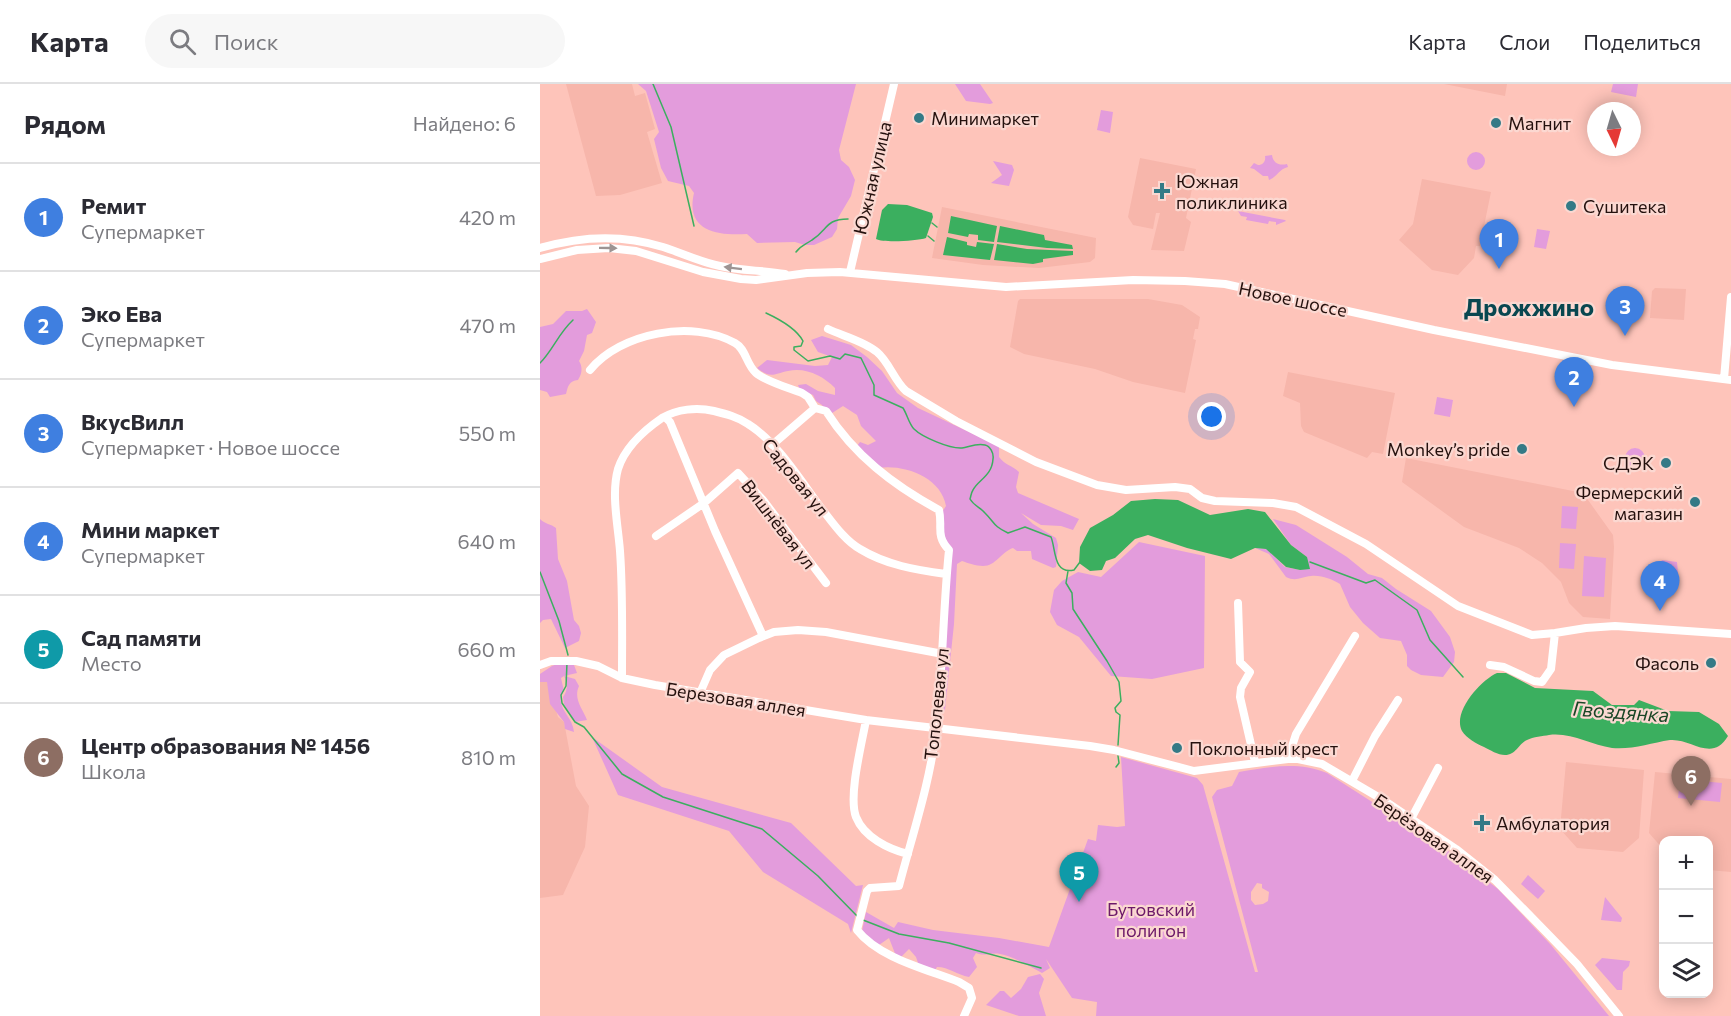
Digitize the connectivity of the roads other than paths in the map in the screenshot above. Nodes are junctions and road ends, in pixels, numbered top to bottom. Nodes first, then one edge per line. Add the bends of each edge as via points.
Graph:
1 (894, 84) edge
2 (540, 248) edge
3 (540, 258) edge
4 (850, 272) junction
5 (791, 275) junction
6 (1731, 297) edge
7 (828, 329) dead end
8 (590, 370) dead end
9 (1728, 380) edge
10 (815, 408) junction
11 (665, 417) junction
12 (772, 445) junction
13 (704, 503) junction
14 (656, 536) dead end
15 (946, 573) junction
16 (826, 584) dead end
17 (1238, 603) dead end
18 (1555, 633) junction
19 (1731, 634) edge
20 (763, 636) junction
21 (1355, 636) dead end
22 (943, 654) junction
23 (540, 665) edge
24 (1490, 665) dead end
25 (622, 678) junction
26 (700, 693) junction
27 (1398, 700) dead end
28 (866, 720) junction
29 (936, 729) junction
30 (1089, 746) joint
31 (1288, 759) junction
32 (1255, 762) junction
33 (1438, 768) dead end
34 (1352, 781) junction
35 (1411, 819) junction
36 (908, 854) junction
37 (964, 1016) edge
38 (1619, 1016) edge

1 - 4 street, Южная улица
5 -> 2 street via 722,267 625,238 592,237
3 -> 5 street via 594,248 623,249 724,277 756,280
4 - 5 street, Новое шоссе
4 - 9 street, Новое шоссе via 1006,287 1133,280 1225,284 1612,365
6 - 9 street
7 - 18 street via 877,352 906,391 956,421 1053,469 1115,489 1175,487 1190,489 1215,501 1296,507 1366,544 1458,606 1532,635
8 - 10 street via 600,357 632,340 693,332 734,343 758,375 802,393
10 - 12 street
10 - 15 street, Тополевая ул via 826,411 852,447 877,470 939,510 939,534 949,550
11 - 12 street, Садовая ул via 681,410 706,409 747,423
11 - 13 street
11 - 25 street, Садовая ул via 628,448 618,470
12 - 15 street, Садовая ул via 829,518 859,549 892,564
13 - 14 street
13 - 16 street, Вишнёвая ул via 738,473
13 - 20 street
15 - 22 street, Тополевая ул
17 - 32 street via 1240,662 1250,672 1240,697
18 - 19 street via 1616,626
18 - 24 street via 1551,669 1542,682
20 - 22 street via 798,630 826,632
20 - 26 street via 716,662
21 - 31 street via 1296,734
22 - 29 street, Тополевая ул
23 - 25 street, Березовая аллея via 576,661
25 - 26 street, Березовая аллея
26 - 28 street, Березовая аллея
27 - 34 street
28 - 29 street, Березовая аллея
28 - 36 street via 854,797 856,817 866,832 884,846
29 - 30 street, Березовая аллея
29 - 36 street, Тополевая ул
30 - 32 street, Берёзовая аллея via 1199,771
31 - 32 street, Берёзовая аллея
31 - 34 street, Берёзовая аллея via 1322,764
33 - 35 street
34 - 35 street, Берёзовая аллея
35 - 38 street, Берёзовая аллея via 1495,880 1576,964
36 - 37 street, Тополевая ул via 899,886 867,891 857,930 866,941 890,956 969,988 972,998

